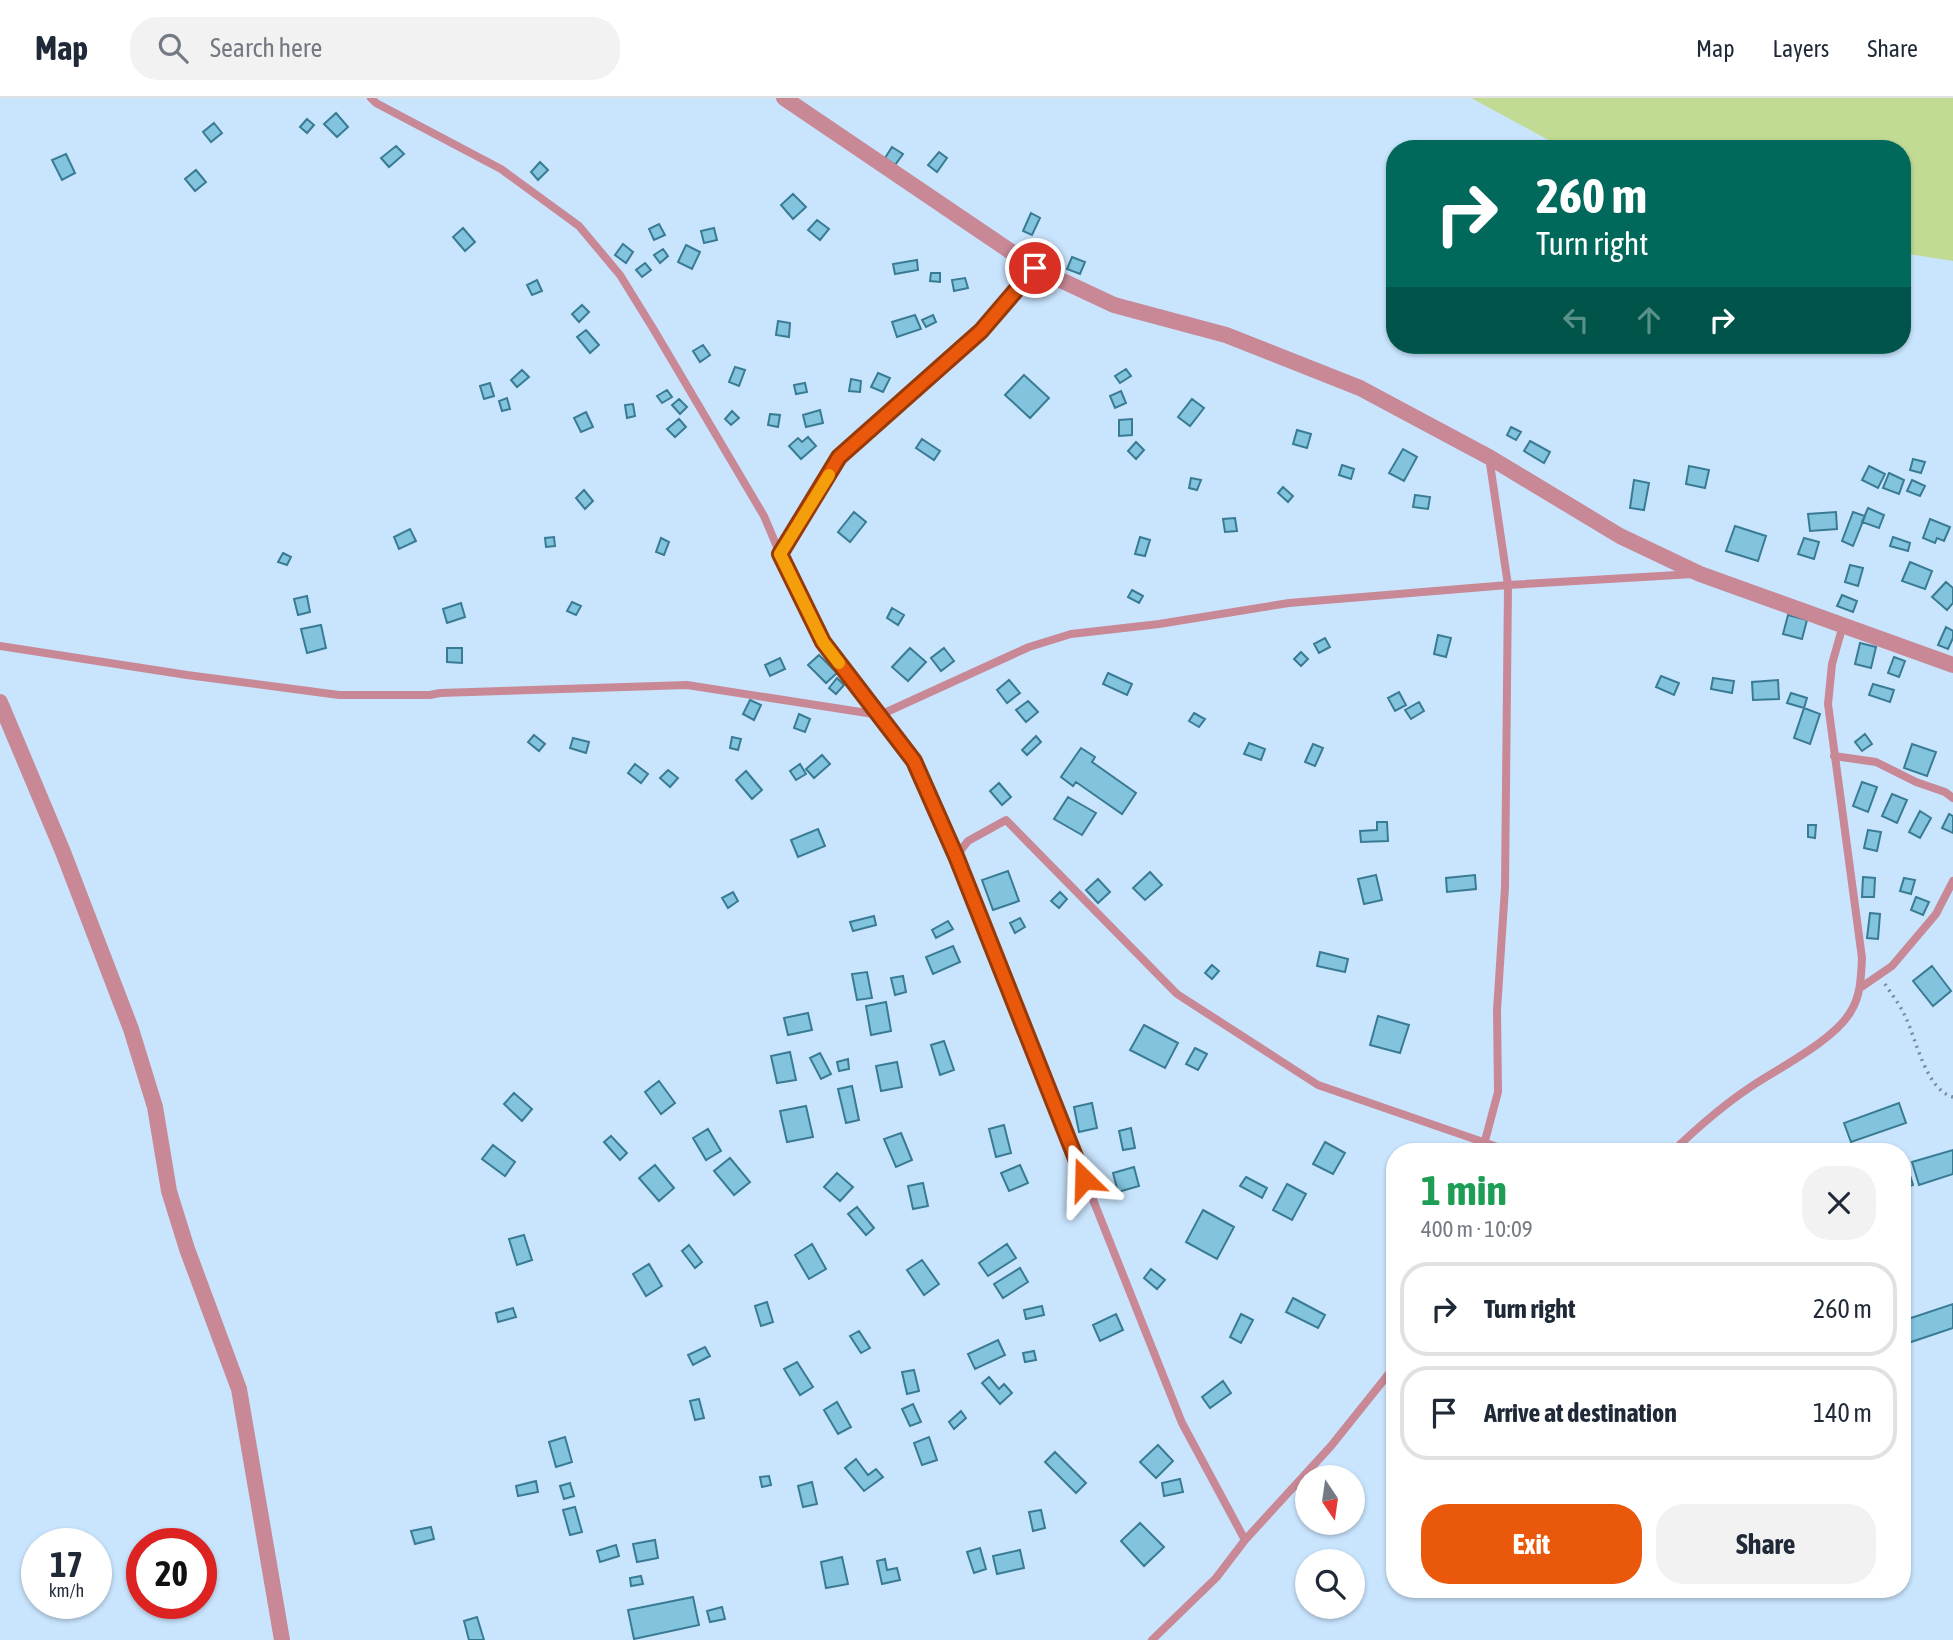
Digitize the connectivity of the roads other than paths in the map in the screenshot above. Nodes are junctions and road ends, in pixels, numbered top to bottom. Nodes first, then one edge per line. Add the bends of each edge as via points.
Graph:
1 (371, 98) edge
2 (784, 98) edge
3 (1035, 268) junction
4 (1489, 457) junction
5 (780, 554) junction
6 (1700, 574) junction
7 (1508, 585) junction
8 (1843, 625) junction
9 (0, 646) edge
10 (1953, 665) edge
11 (0, 702) edge
12 (880, 715) junction
13 (1834, 756) junction
14 (1953, 798) edge
15 (956, 856) junction
16 (1953, 881) edge
17 (1860, 988) junction
18 (1486, 1142) joint
19 (1682, 1143) edge
20 (1386, 1377) edge
21 (1245, 1540) junction
22 (282, 1640) edge
23 (1152, 1640) edge

1 - 5 lane via 501,169 579,226 634,297 764,516
2 - 3 street
3 - 4 street via 1114,305 1226,335 1360,388
3 - 5 lane via 981,331 839,457
4 - 6 street via 1620,536
4 - 7 lane
5 - 12 lane via 823,642
6 - 7 lane
6 - 8 street
7 - 12 lane via 1289,603 1071,634 1029,647
7 - 18 lane via 1498,1092
8 - 10 street
8 - 13 lane via 1832,664 1828,704
9 - 12 lane via 339,695 687,685
11 - 22 street via 131,1029 155,1107 187,1250 239,1389
12 - 15 lane via 914,761
13 - 14 lane via 1876,762
13 - 17 lane via 1863,958
15 - 18 lane via 968,841 1006,820 1177,994 1318,1085
15 - 21 lane via 1182,1423
16 - 17 lane via 1936,914 1892,966
17 - 19 lane via 1851,1012 1831,1033 1749,1087
20 - 21 lane
21 - 23 lane via 1216,1578

